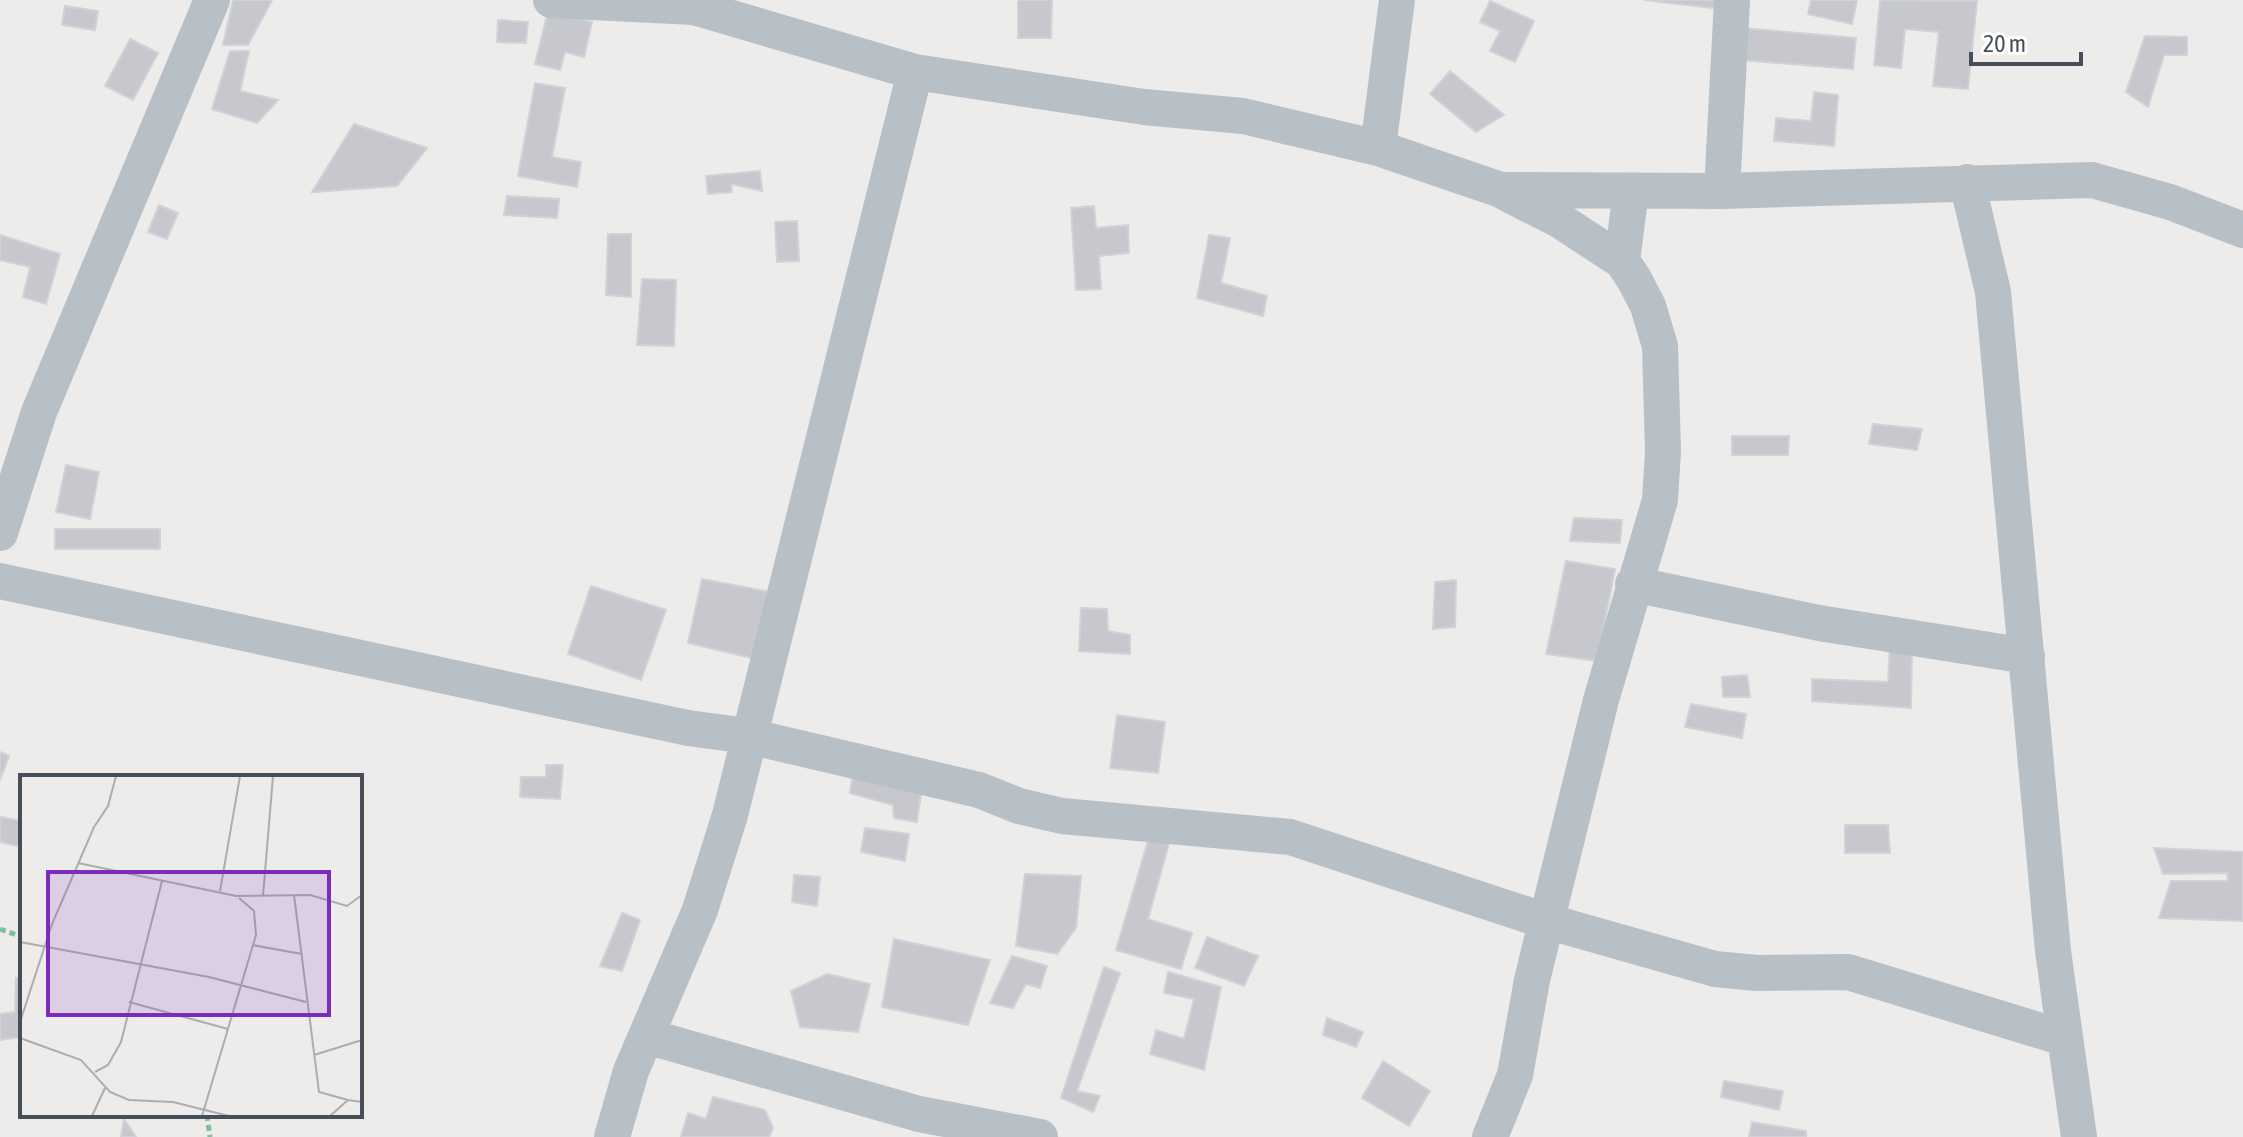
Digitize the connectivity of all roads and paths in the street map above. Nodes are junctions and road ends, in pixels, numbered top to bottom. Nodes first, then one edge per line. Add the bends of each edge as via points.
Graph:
1 (212, 0) edge
2 (551, 0) edge
3 (1397, 0) edge
4 (1732, 0) edge
5 (915, 72) junction
6 (1378, 148) junction
7 (1967, 182) junction
8 (1501, 190) junction
9 (1631, 191) junction
10 (1722, 191) junction
11 (2243, 230) edge
12 (1622, 261) junction
13 (0, 533) edge
14 (0, 581) edge
15 (1633, 584) junction
16 (2027, 656) junction
17 (748, 736) junction
18 (1546, 921) junction
19 (0, 929) edge
20 (20, 936) edge
21 (646, 1036) junction
22 (2064, 1038) junction
23 (207, 1117) edge
24 (210, 1137) edge
25 (612, 1137) edge
26 (1040, 1137) edge
27 (1490, 1137) edge
28 (2079, 1137) edge

1 - 13 street via 39,412
2 - 5 street via 694,7
3 - 6 street
4 - 10 street
5 - 6 street via 1144,107 1243,116
5 - 17 street
6 - 8 street
7 - 10 street
7 - 11 street via 2092,180
7 - 16 street via 1993,292
8 - 9 street
8 - 12 street
9 - 10 street
9 - 12 street
12 - 15 street via 1648,306 1660,346 1664,400 1660,500
14 - 17 street via 688,728
15 - 16 street via 1819,623
15 - 18 street
16 - 22 street
17 - 18 street via 979,790 1062,816 1290,837
17 - 21 street via 700,910
18 - 22 street via 1715,969 1848,972
18 - 27 street via 1515,1075
19 - 20 path
21 - 25 street
21 - 26 street via 919,1114
22 - 28 street
23 - 24 path

